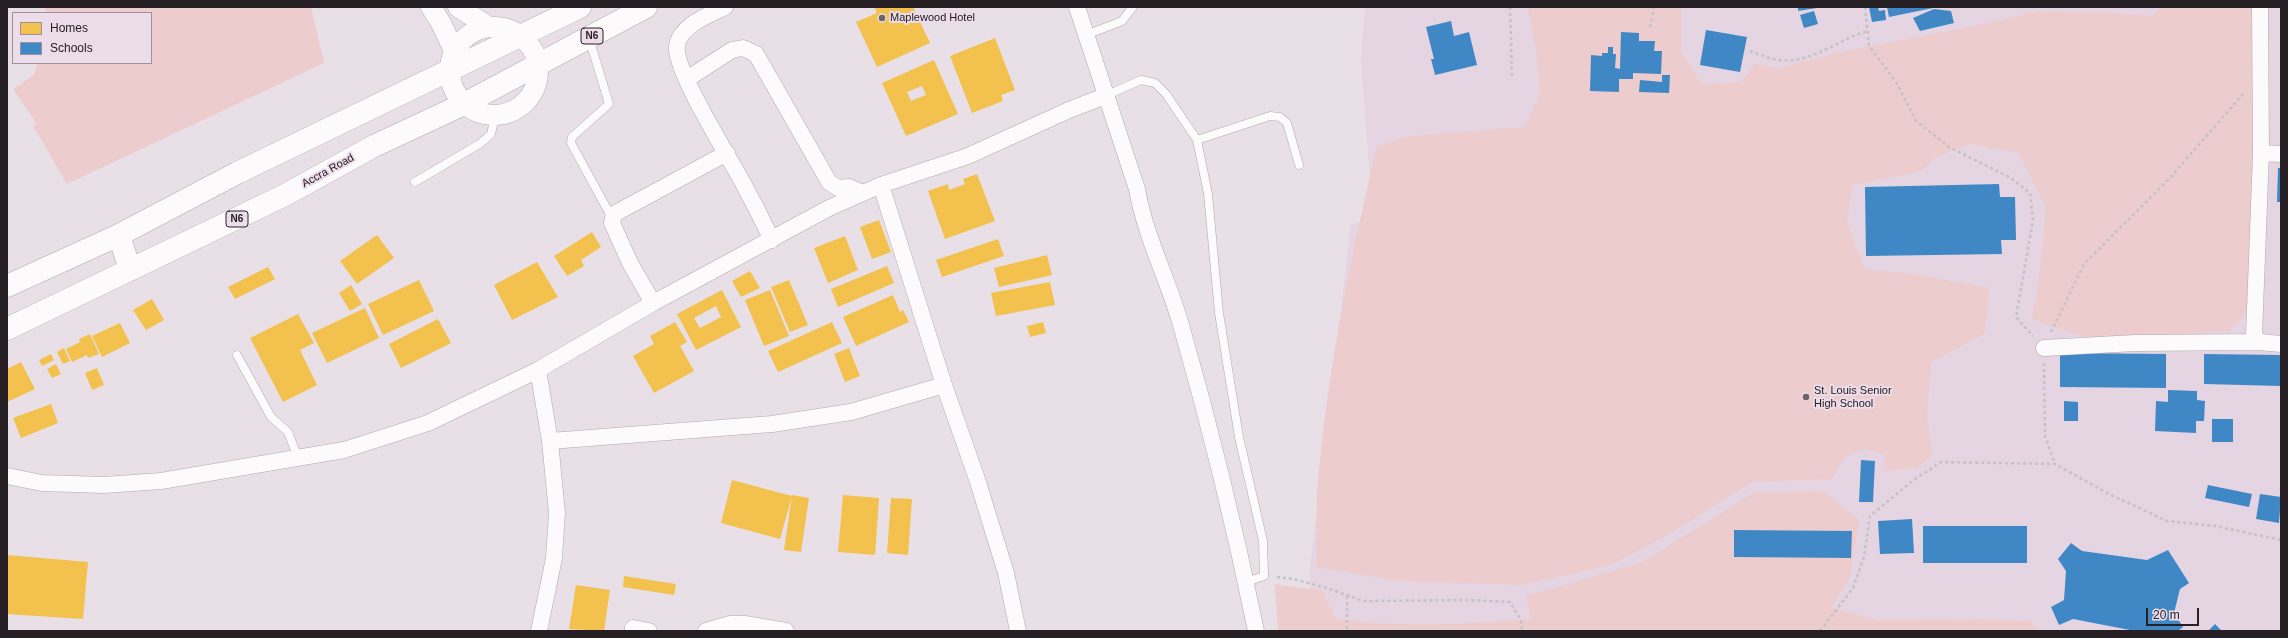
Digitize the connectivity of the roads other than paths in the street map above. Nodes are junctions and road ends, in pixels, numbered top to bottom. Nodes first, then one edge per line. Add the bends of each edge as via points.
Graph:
1 (431, 7) edge
2 (458, 7) edge
3 (580, 7) edge
4 (646, 7) edge
5 (725, 7) edge
6 (1077, 7) edge
7 (1133, 7) edge
8 (2260, 7) edge
9 (489, 27) junction
10 (520, 35) junction
11 (1086, 35) junction
12 (589, 38) junction
13 (451, 60) junction
14 (539, 65) junction
15 (687, 79) junction
16 (1105, 96) junction
17 (464, 104) junction
18 (495, 116) junction
19 (1197, 140) junction
20 (726, 153) junction
21 (2261, 153) junction
22 (2281, 154) edge
23 (1299, 165) dead end
24 (415, 182) dead end
25 (881, 185) junction
26 (862, 193) junction
27 (612, 219) junction
28 (119, 235) junction
29 (772, 240) junction
30 (130, 270) junction
31 (7, 286) edge
32 (653, 303) junction
33 (7, 329) edge
34 (2259, 342) junction
35 (2281, 344) edge
36 (2044, 348) road end
37 (237, 355) dead end
38 (538, 370) junction
39 (944, 385) junction
40 (550, 441) junction
41 (298, 458) junction
42 (7, 476) edge
43 (1246, 582) junction
44 (633, 628) dead end
45 (539, 631) edge
46 (649, 631) edge
47 (706, 631) edge
48 (786, 631) edge
49 (1018, 631) edge
50 (1256, 631) edge

1 - 13 street via 442,25
2 - 9 street
3 - 10 highway
4 - 12 highway, Accra Road / N6
5 - 15 street via 696,22 681,37 677,46 677,56
6 - 11 street
7 - 11 lane via 1122,21
8 - 21 street
9 - 10 street via 500,27
9 - 13 street via 468,34
10 - 13 highway
10 - 14 street via 529,44
11 - 16 street
12 - 14 highway, Accra Road / N6
12 - 27 lane via 609,104 572,137 571,143
13 - 17 street via 451,84 457,97
13 - 28 highway via 397,98 237,173
14 - 17 highway, Accra Road / N6
14 - 18 street via 537,83 531,96 515,110
15 - 20 street via 698,105
15 - 26 street via 732,50 743,48 756,54 829,182 838,188 849,187
16 - 19 lane via 1141,80 1155,83 1166,94
16 - 25 street via 1056,115 968,156
16 - 43 street via 1137,189 1142,214 1180,322 1231,510
17 - 18 street via 480,114
17 - 30 highway, Accra Road / N6 via 374,146 285,195
18 - 24 lane via 491,134 481,143
19 - 23 lane via 1270,116 1280,117 1287,123
19 - 43 lane via 1208,194 1219,313 1239,437 1263,541 1264,576
20 - 27 street via 614,214
20 - 29 street
21 - 22 street
21 - 34 street via 2254,335
25 - 26 street
25 - 39 street
26 - 29 street
27 - 32 street via 630,263
28 - 30 highway
28 - 31 highway
29 - 32 street
30 - 33 highway, Accra Road / N6
32 - 38 street
34 - 35 street
34 - 36 street via 2083,344
37 - 41 lane via 271,417 288,432
38 - 40 street
38 - 41 street via 428,423 344,450
39 - 40 street via 850,412 772,424
39 - 49 street via 1006,573
40 - 45 street via 557,513 554,558
41 - 42 street via 161,481 104,485 42,483
43 - 50 street
44 - 46 street
47 - 48 street via 730,624

